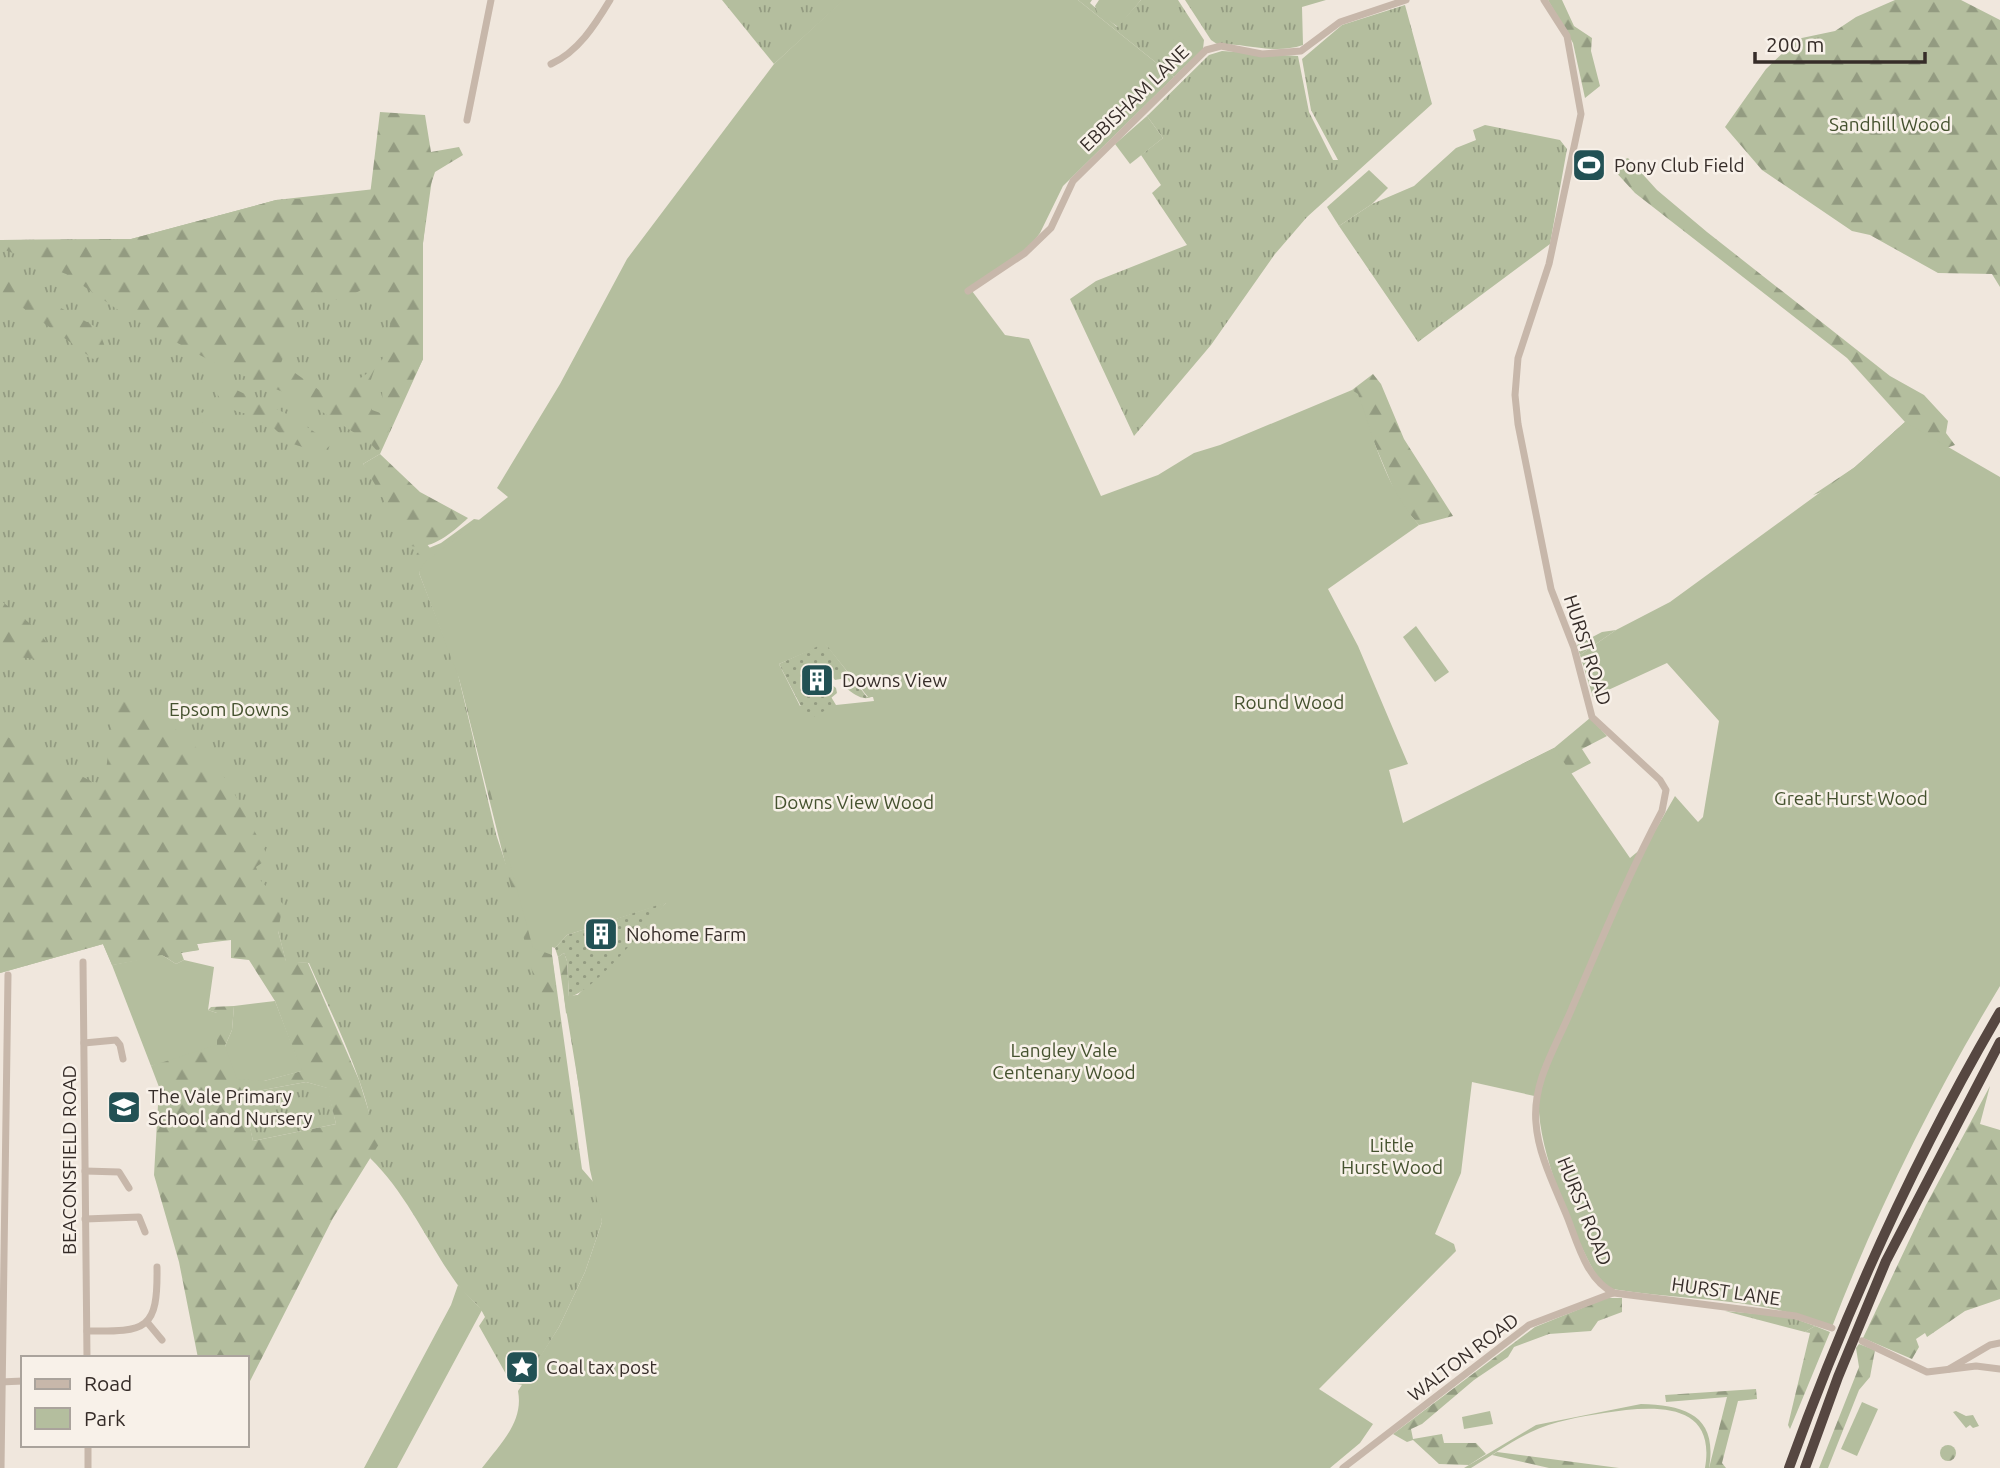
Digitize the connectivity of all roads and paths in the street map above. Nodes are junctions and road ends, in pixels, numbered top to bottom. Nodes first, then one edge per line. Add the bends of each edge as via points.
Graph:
1 (491, 0) edge
2 (610, 0) edge
3 (1406, 0) edge
4 (1544, 0) edge
5 (551, 64) dead end
6 (467, 120) dead end
7 (968, 290) dead end
8 (83, 962) dead end
9 (8, 975) dead end
10 (2000, 1012) edge
11 (2000, 1042) edge
12 (84, 1043) junction
13 (123, 1059) dead end
14 (85, 1171) junction
15 (129, 1188) dead end
16 (85, 1219) junction
17 (145, 1232) dead end
18 (157, 1267) dead end
19 (1597, 1282) junction
20 (1614, 1293) junction
21 (1595, 1298) junction
22 (147, 1322) junction
23 (1832, 1328) dead end
24 (87, 1331) junction
25 (162, 1340) dead end
26 (1862, 1341) dead end
27 (2000, 1343) edge
28 (87, 1356) edge
29 (1948, 1369) junction
30 (2000, 1369) edge
31 (21, 1381) edge
32 (1, 1382) edge
33 (88, 1447) edge
34 (1, 1468) edge
35 (88, 1468) edge
36 (1343, 1468) edge
37 (1789, 1468) edge
38 (1805, 1468) edge

1 - 6 street
2 - 5 street via 594,27
3 - 7 street, EBBISHAM LANE via 1340,22 1301,51 1262,54 1222,46 1206,50 1073,181 1051,228 1025,253
4 - 19 street, HURST ROAD via 1567,36 1580,114 1549,264 1518,358 1514,395 1518,424 1551,589 1574,648 1592,717 1666,790 1662,811 1604,927 1544,1070 1536,1102 1536,1125 1550,1172
8 - 12 street, BEACONSFIELD ROAD
9 - 32 street
10 - 37 highway via 1872,1256
11 - 38 highway via 1886,1261
12 - 13 street via 116,1040
12 - 14 street, BEACONSFIELD ROAD
14 - 15 street via 120,1168
14 - 16 street, BEACONSFIELD ROAD
16 - 17 street via 139,1217
16 - 24 street, BEACONSFIELD ROAD
18 - 22 street via 157,1306
19 - 20 street, HURST ROAD
19 - 21 street
20 - 21 street, WALTON ROAD
20 - 23 street, HURST LANE via 1796,1316
21 - 36 street, WALTON ROAD via 1529,1325
22 - 24 street via 132,1329
22 - 25 street
24 - 28 street, BEACONSFIELD ROAD
26 - 29 street via 1927,1372
27 - 29 street
29 - 30 street
31 - 32 street
32 - 34 street
33 - 35 street

